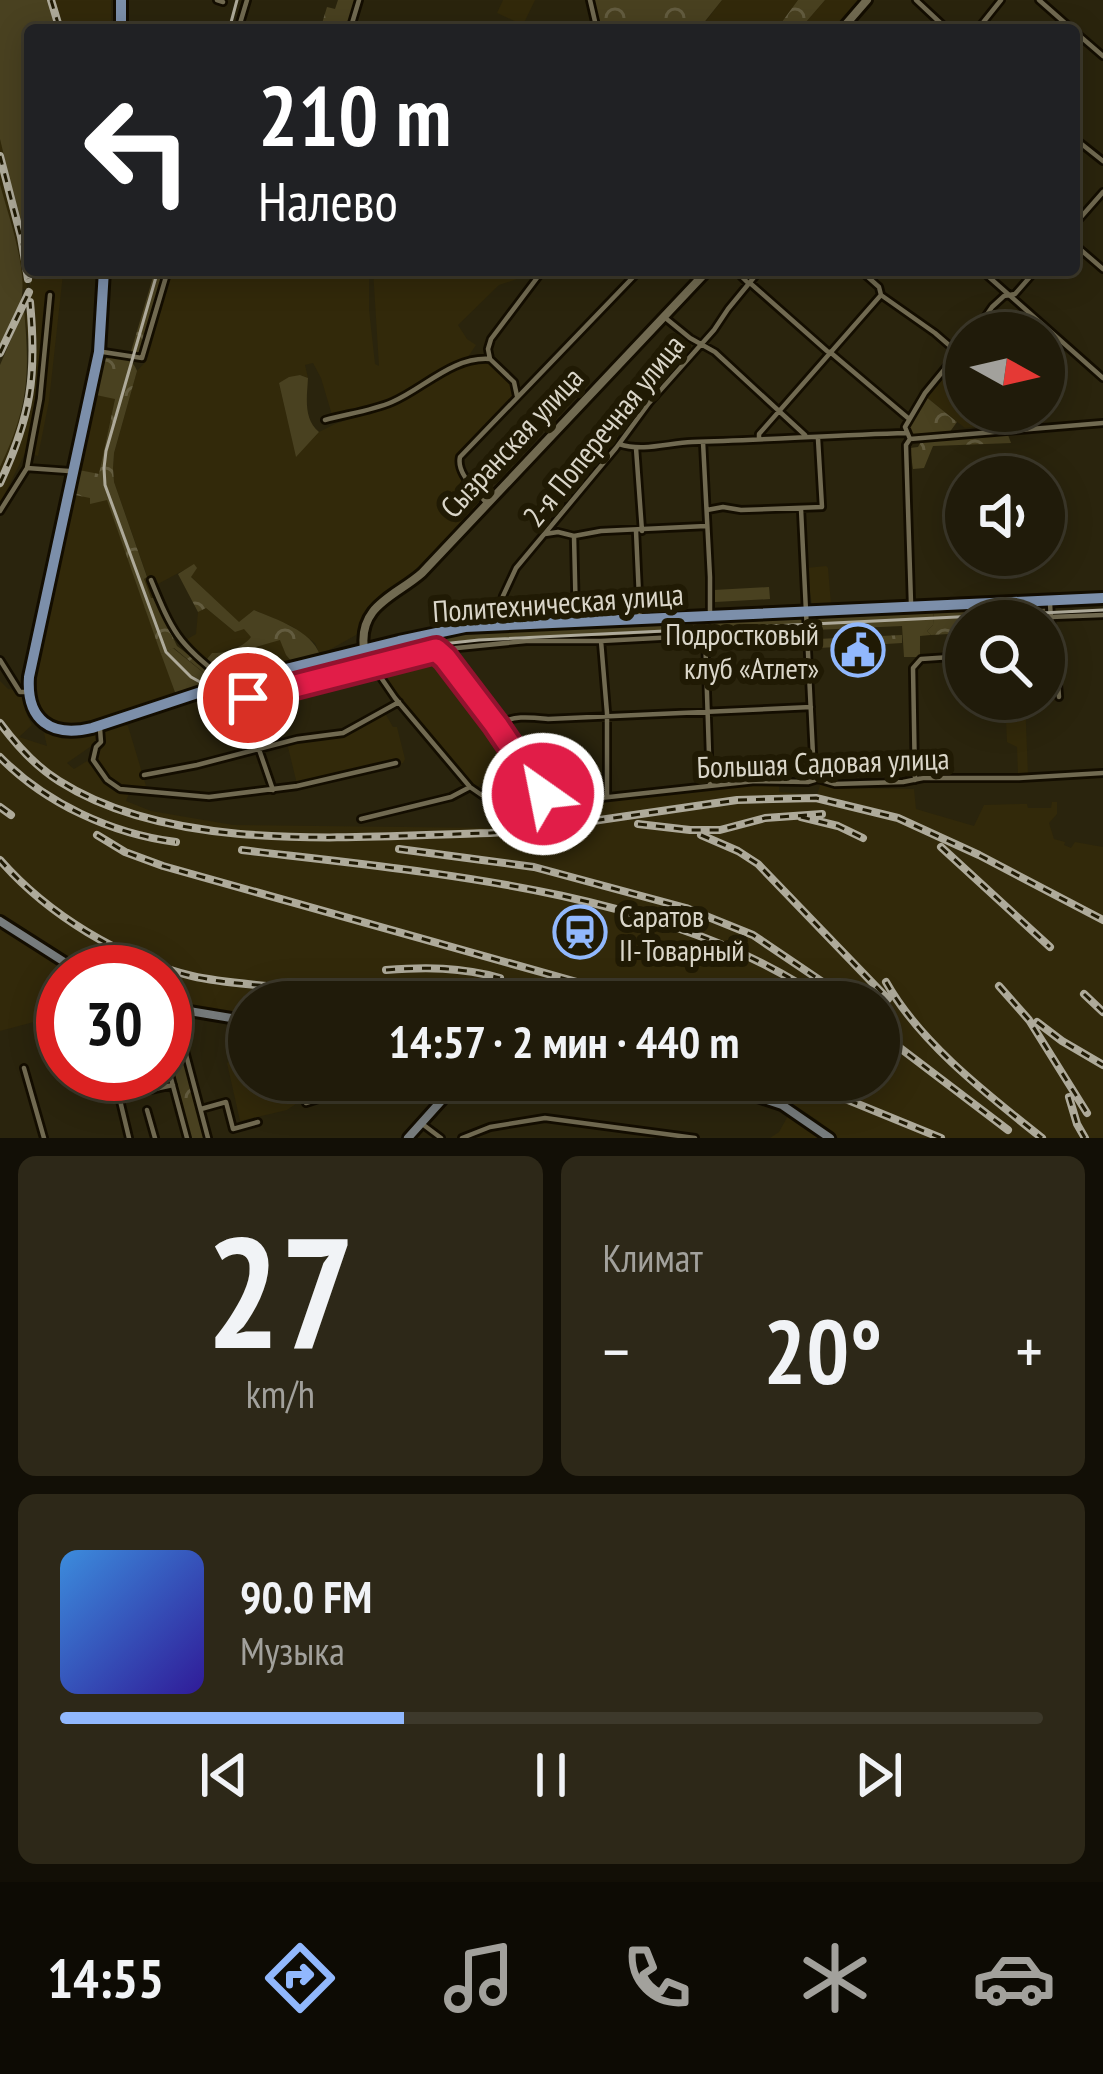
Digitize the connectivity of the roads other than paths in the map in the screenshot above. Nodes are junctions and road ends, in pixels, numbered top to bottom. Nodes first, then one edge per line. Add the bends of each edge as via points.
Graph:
1 (867, 0) edge
2 (916, 0) edge
3 (1001, 0) edge
4 (1039, 0) edge
5 (846, 24) edge
6 (942, 24) edge
7 (982, 24) edge
8 (1066, 24) edge
9 (1080, 36) edge
10 (1103, 56) edge
11 (1103, 192) edge
12 (1080, 219) edge
13 (1080, 249) edge
14 (1103, 269) edge
15 (104, 276) edge
16 (166, 276) edge
17 (538, 276) edge
18 (634, 276) edge
19 (702, 276) edge
20 (741, 276) edge
21 (756, 276) edge
22 (867, 276) edge
23 (988, 276) edge
24 (1030, 276) edge
25 (750, 284) junction
26 (50, 295) dead end
27 (880, 295) junction
28 (1012, 295) junction
29 (989, 312) edge
30 (663, 316) junction
31 (945, 342) edge
32 (700, 344) junction
33 (99, 352) junction
34 (829, 352) junction
35 (490, 359) junction
36 (945, 367) edge
37 (1103, 378) edge
38 (517, 396) junction
39 (778, 410) junction
40 (908, 419) junction
41 (325, 420) dead end
42 (1103, 423) edge
43 (908, 436) junction
44 (807, 437) junction
45 (758, 439) junction
46 (818, 439) junction
47 (703, 442) junction
48 (619, 444) junction
49 (636, 448) junction
50 (27, 468) junction
51 (74, 472) junction
52 (487, 504) junction
53 (801, 509) junction
54 (0, 511) edge
55 (707, 511) junction
56 (707, 526) junction
57 (639, 531) junction
58 (545, 534) junction
59 (574, 536) junction
60 (151, 580) dead end
61 (1103, 598) edge
62 (1050, 600) edge
63 (945, 605) edge
64 (911, 606) junction
65 (806, 611) junction
66 (1103, 614) edge
67 (710, 616) junction
68 (1065, 616) edge
69 (640, 619) junction
70 (576, 622) junction
71 (497, 626) junction
72 (806, 630) junction
73 (705, 634) junction
74 (601, 640) junction
75 (364, 650) junction
76 (436, 650) junction
77 (945, 657) edge
78 (0, 660) edge
79 (373, 666) junction
80 (225, 684) junction
81 (208, 689) junction
82 (28, 692) junction
83 (242, 700) junction
84 (399, 702) junction
85 (811, 707) junction
86 (708, 712) junction
87 (607, 717) junction
88 (496, 725) junction
89 (100, 726) junction
90 (259, 750) junction
91 (396, 763) dead end
92 (1103, 773) edge
93 (143, 775) dead end
94 (818, 779) junction
95 (915, 780) junction
96 (710, 784) junction
97 (470, 788) junction
98 (273, 790) junction
99 (607, 795) junction
100 (545, 802) junction
101 (361, 820) dead end
102 (0, 921) edge
103 (38, 945) edge
104 (192, 1013) edge
105 (228, 1018) edge
106 (24, 1068) dead end
107 (192, 1076) edge
108 (120, 1101) edge
109 (177, 1101) edge
110 (310, 1101) edge
111 (441, 1101) edge
112 (770, 1101) edge
113 (306, 1102) dead end
114 (201, 1109) junction
115 (147, 1110) dead end
116 (258, 1122) dead end
117 (422, 1123) junction
118 (185, 1137) edge
119 (44, 1138) edge
120 (129, 1138) edge
121 (154, 1138) edge
122 (208, 1138) edge
123 (408, 1138) edge
124 (441, 1138) edge
125 (462, 1138) edge
126 (695, 1138) edge
127 (830, 1138) edge

1 - 5 street
2 - 6 street
3 - 7 street
4 - 8 street
9 - 10 street
11 - 12 street
13 - 14 street
15 - 33 main road
16 - 33 street via 142,358
17 - 35 street via 491,339
18 - 38 street
19 - 30 street, Сызранская улица
20 - 25 street
21 - 25 street, 2-я Поперечная улица
22 - 27 street
23 - 28 street
24 - 28 street
25 - 32 street, 2-я Поперечная улица
25 - 34 street
26 - 50 street
27 - 31 street
27 - 34 street
28 - 29 street
28 - 37 street
30 - 32 street
30 - 52 street, Сызранская улица
32 - 39 street
32 - 48 street, 2-я Поперечная улица
33 - 51 main road
34 - 39 street
34 - 40 street
35 - 38 street
35 - 41 street via 476,358 393,402
36 - 40 street
38 - 52 street via 458,464
39 - 44 street
39 - 45 street
40 - 43 street
42 - 43 street
43 - 46 street
43 - 64 street
44 - 45 street
44 - 46 street
45 - 47 street
46 - 53 street via 822,507
47 - 49 street
47 - 55 street
48 - 49 street
48 - 58 street, 2-я Поперечная улица
49 - 57 street
50 - 51 street
50 - 54 street
51 - 82 main road
52 - 75 street, Сызранская улица via 415,579 380,601
53 - 55 street
53 - 65 street
55 - 56 street
56 - 57 street
56 - 67 street
57 - 59 street
57 - 69 street
58 - 59 street
58 - 71 street, 2-я Поперечная улица via 509,580
59 - 70 street
60 - 80 street via 177,636
61 - 62 main road, Политехническая улица
63 - 64 main road, Политехническая улица
64 - 65 main road, Политехническая улица
65 - 67 main road, Политехническая улица
65 - 72 street
66 - 68 street
67 - 69 main road, Политехническая улица
69 - 70 main road, Политехническая улица
70 - 71 main road, Политехническая улица
71 - 75 main road, Политехническая улица
72 - 73 street
72 - 85 street
73 - 74 street
73 - 86 street
74 - 76 street
74 - 87 street
75 - 80 main road, Политехническая улица
76 - 79 street
76 - 88 street
77 - 95 street via 921,659 911,680
78 - 82 street via 20,692
79 - 83 street
79 - 84 street
80 - 81 main road, Политехническая улица
81 - 83 street
81 - 89 main road, Политехническая улица
82 - 89 main road, Политехническая улица via 47,725
83 - 90 street
84 - 90 street via 343,733
84 - 97 street
85 - 86 street
85 - 94 street
86 - 87 street
86 - 96 street
87 - 88 street via 525,716
87 - 99 street
88 - 100 street
89 - 98 street via 93,760 120,789 209,797
90 - 93 street
90 - 98 street
91 - 98 street
92 - 95 street, Большая Садовая улица
94 - 95 street, Большая Садовая улица
94 - 96 street, Большая Садовая улица
96 - 99 street, Большая Садовая улица
97 - 100 street, Большая Садовая улица via 496,806
97 - 101 street
99 - 100 street, Большая Садовая улица
102 - 103 main road
104 - 105 main road
106 - 119 street
107 - 114 street
108 - 120 street
109 - 118 street
110 - 113 street
111 - 117 main road
112 - 127 main road
114 - 116 street via 226,1102 233,1129
114 - 122 street
115 - 121 street
117 - 123 main road
117 - 124 street
125 - 126 street via 557,1118

